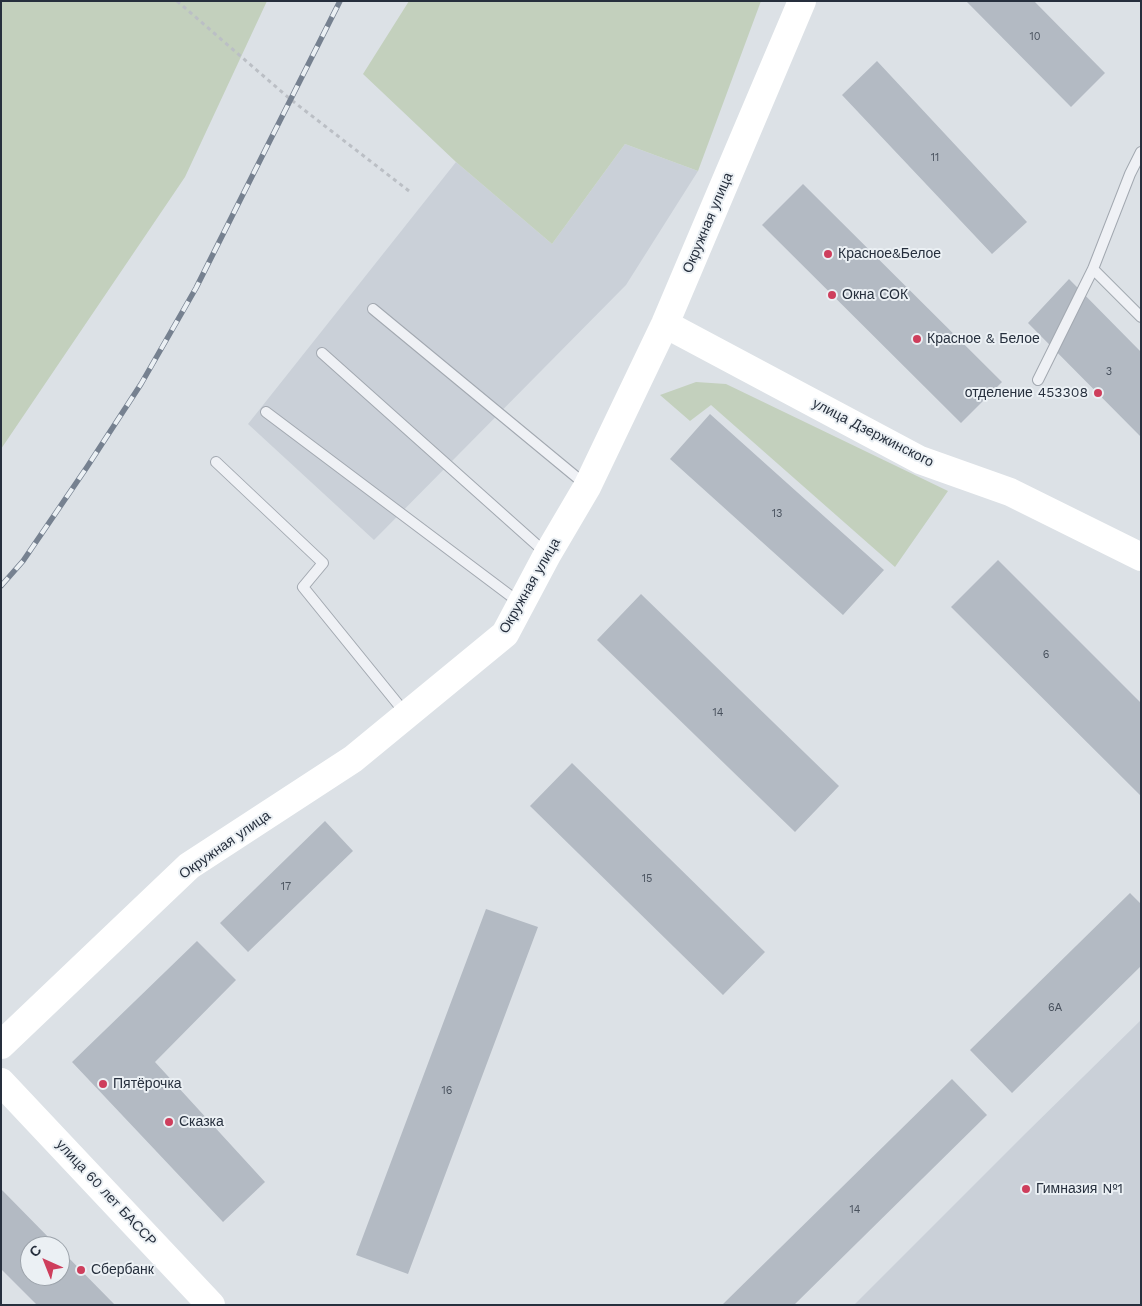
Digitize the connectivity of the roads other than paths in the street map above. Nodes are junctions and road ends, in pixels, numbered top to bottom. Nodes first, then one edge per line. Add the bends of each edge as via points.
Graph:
1 (802, 1) edge
2 (1141, 152) edge
3 (1092, 269) junction
4 (373, 309) dead end
5 (1141, 317) edge
6 (665, 324) junction
7 (322, 353) dead end
8 (1038, 380) dead end
9 (266, 412) dead end
10 (216, 462) dead end
11 (587, 487) junction
12 (547, 555) junction
13 (1141, 557) edge
14 (521, 604) junction
15 (407, 715) junction
16 (1, 1045) edge
17 (1, 1082) edge
18 (211, 1305) edge

1 - 6 street, Окружная улица
2 - 3 lane
3 - 5 lane
3 - 8 lane
4 - 11 lane
6 - 11 street, Окружная улица
6 - 13 street, улица Дзержинского via 920,460 1010,492
7 - 12 lane
9 - 14 lane
10 - 15 lane via 323,563 303,586
11 - 12 street, Окружная улица
12 - 14 street, Окружная улица
14 - 15 street, Окружная улица via 505,634
15 - 16 street, Окружная улица via 353,759 189,866
17 - 18 street, улица 60 лет БАССР

